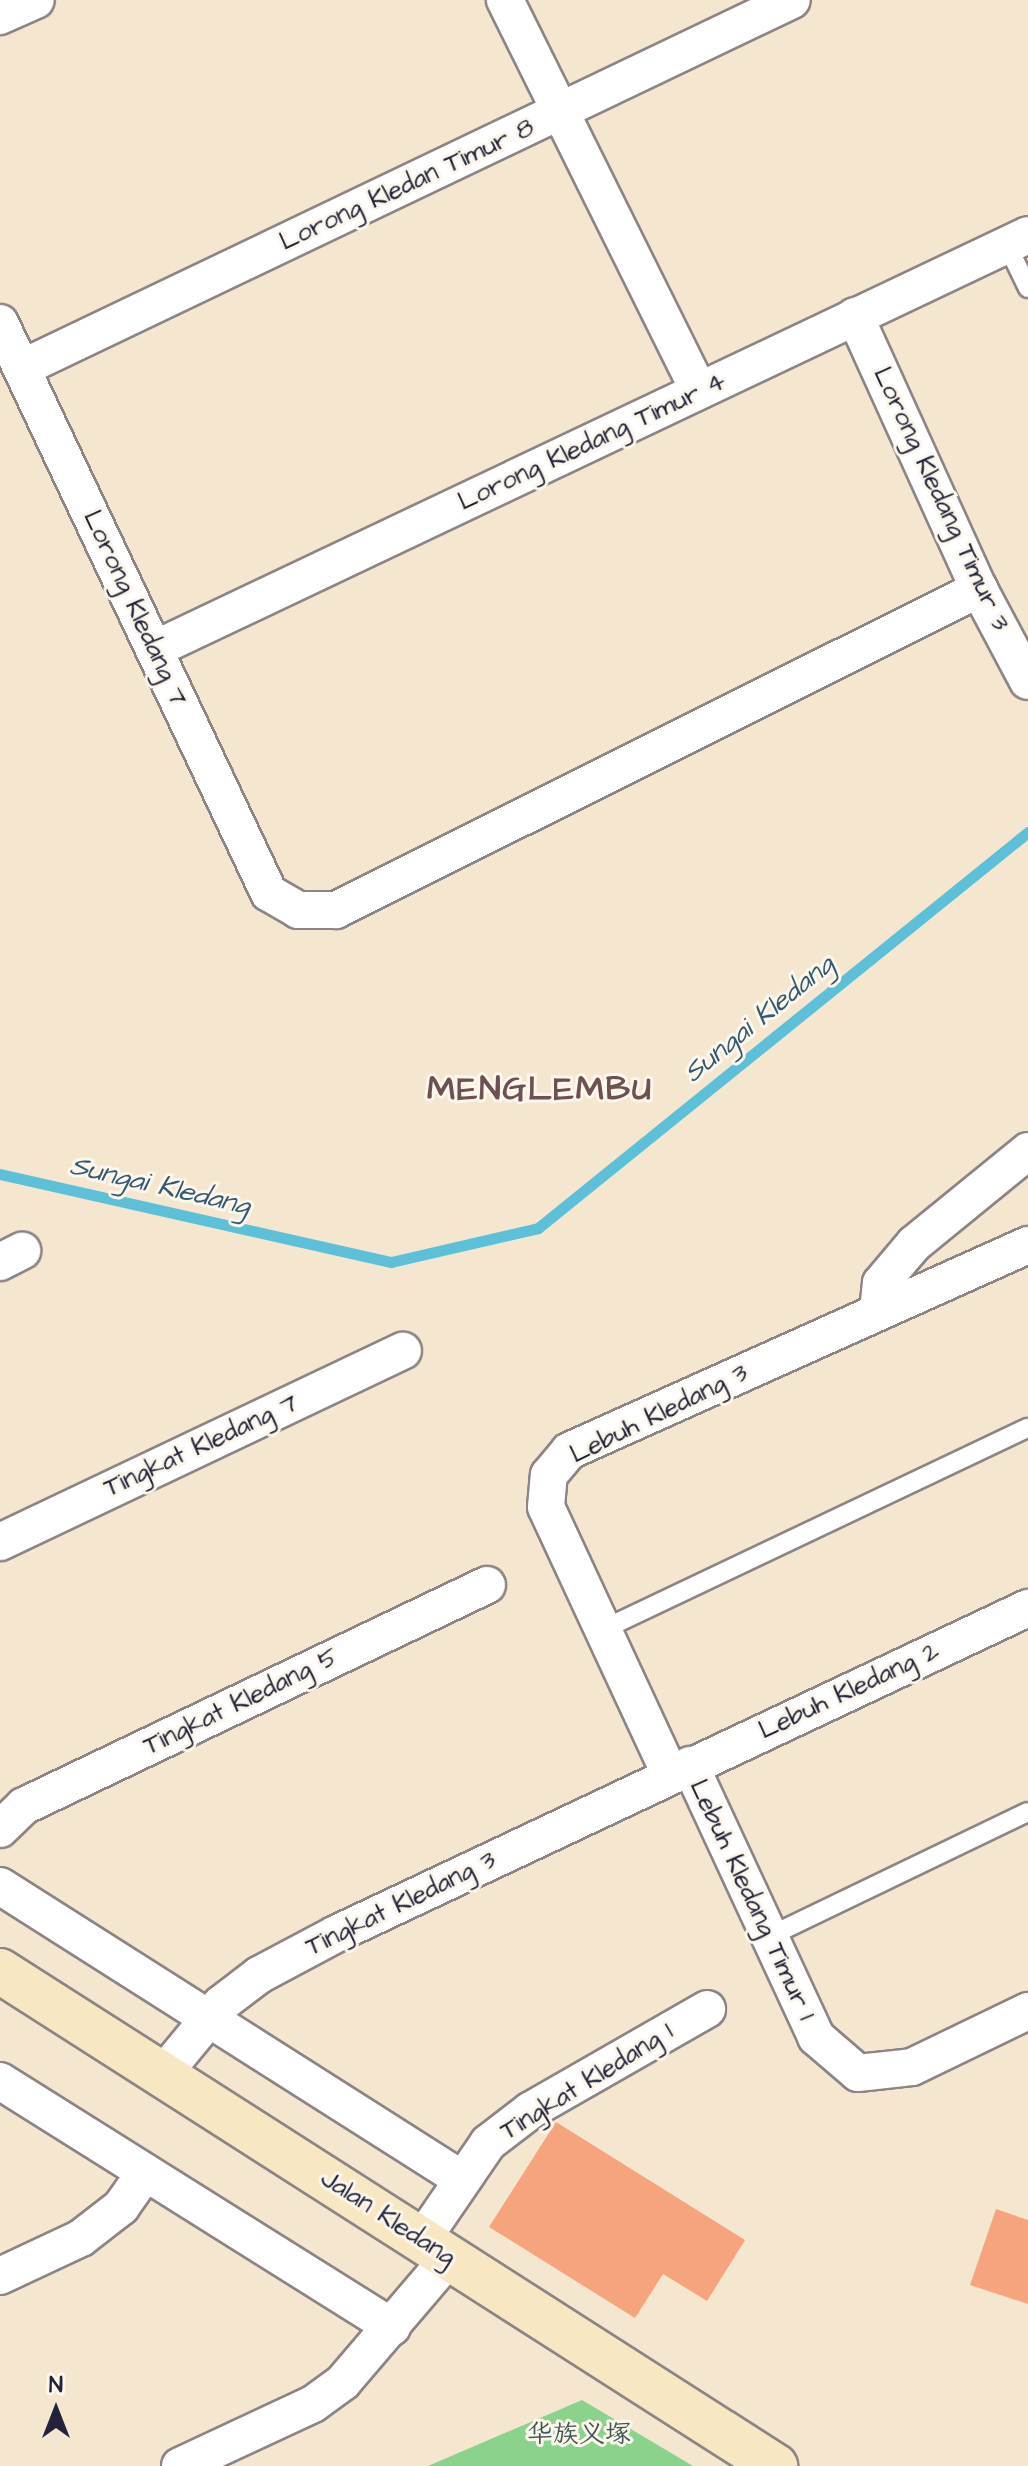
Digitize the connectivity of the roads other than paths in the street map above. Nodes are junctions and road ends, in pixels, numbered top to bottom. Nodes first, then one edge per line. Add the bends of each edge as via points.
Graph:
1 (36, 0) edge
2 (505, 0) edge
3 (792, 0) edge
4 (0, 16) edge
5 (559, 112) junction
6 (1018, 240) edge
7 (1028, 288) edge
8 (855, 316) junction
9 (0, 323) edge
10 (22, 368) junction
11 (699, 391) junction
12 (979, 589) junction
13 (155, 649) junction
14 (1028, 681) edge
15 (1028, 1151) edge
16 (1028, 1245) edge
17 (878, 1311) junction
18 (403, 1351) dead end
19 (1028, 1428) edge
20 (0, 1542) edge
21 (487, 1585) dead end
22 (1028, 1608) edge
23 (604, 1629) junction
24 (680, 1769) junction
25 (1028, 1812) edge
26 (0, 1829) edge
27 (0, 1886) edge
28 (768, 1937) junction
29 (0, 1971) edge
30 (707, 2009) dead end
31 (1028, 2011) edge
32 (206, 2020) junction
33 (163, 2074) junction
34 (0, 2081) edge
35 (145, 2173) junction
36 (460, 2178) junction
37 (435, 2249) junction
38 (0, 2276) edge
39 (392, 2327) junction
40 (180, 2466) edge
41 (775, 2466) edge

1 - 4 street
2 - 5 street
3 - 5 street, Lorong Kledan Timur 8
5 - 10 street, Lorong Kledan Timur 8
5 - 11 street
6 - 7 lane
6 - 8 street, Lorong Kledang Timur 4
8 - 11 street, Lorong Kledang Timur 4
8 - 12 street, Lorong Kledang Timur 3
9 - 10 street, Lorong Kledang 7
10 - 13 street, Lorong Kledang 7
11 - 13 street, Lorong Kledang Timur 4
12 - 13 street, Lorong Kledang 7 via 336,910 298,910 269,893
12 - 14 street, Lorong Kledang Timur 3
15 - 17 street via 914,1244 881,1283
16 - 17 street, Lebuh Kledang 3
17 - 23 street, Lebuh Kledang 3 via 569,1451 549,1475 546,1507
18 - 20 street, Tingkat Kledang 7
19 - 23 lane
21 - 26 street, Tingkat Kledang 5 via 24,1806
22 - 24 street, Lebuh Kledang 2
23 - 24 street, Lebuh Kledang 3
24 - 28 street, Lebuh Kledang Timur 1
24 - 32 street, Tingkat Kledang 3 via 336,1934 259,1975
25 - 28 lane
27 - 32 street
28 - 31 street, Lebuh Kledang Timur 1 via 816,2037 858,2073 912,2067
29 - 33 main road, Jalan Kledang
30 - 36 street, Tingkat Kledang 1 via 531,2110 488,2143
32 - 33 street, Tingkat Kledang 3
32 - 36 street
33 - 37 main road, Jalan Kledang
34 - 35 street
35 - 38 street via 121,2207 81,2238
35 - 39 street
36 - 37 street, Tingkat Kledang 1
37 - 39 street, Tingkat Kledang 1
37 - 41 main road, Jalan Kledang
39 - 40 street, Tingkat Kledang 1 via 343,2382 313,2404

